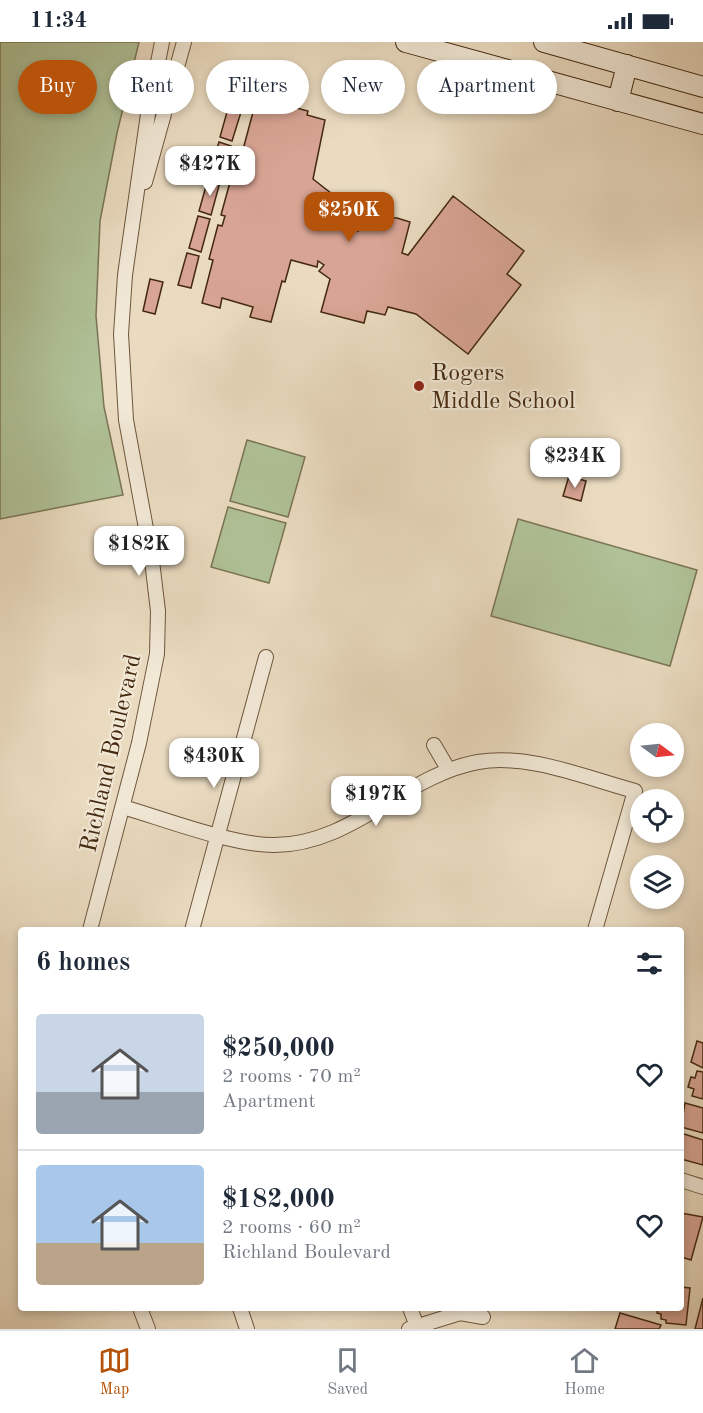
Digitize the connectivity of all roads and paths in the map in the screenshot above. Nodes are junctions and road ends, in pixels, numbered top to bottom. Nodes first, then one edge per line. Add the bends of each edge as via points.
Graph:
1 (162, 42) edge
2 (184, 42) edge
3 (406, 42) edge
4 (544, 42) edge
5 (440, 46) edge
6 (627, 66) junction
7 (703, 87) edge
8 (618, 101) junction
9 (703, 124) edge
10 (133, 227) junction
11 (266, 657) dead end
12 (434, 745) dead end
13 (448, 770) junction
14 (123, 807) junction
15 (218, 834) junction
16 (91, 927) edge
17 (193, 927) edge
18 (596, 927) edge
19 (684, 1181) edge
20 (703, 1187) edge
21 (141, 1311) edge
22 (241, 1311) edge
23 (411, 1311) edge
24 (483, 1317) dead end
25 (414, 1328) edge
26 (148, 1329) edge
27 (247, 1329) edge

1 - 10 street, Richland Boulevard
2 - 10 street, Richland Boulevard
3 - 5 main road
4 - 6 main road
5 - 8 main road
6 - 7 main road
6 - 8 main road
8 - 9 main road
10 - 14 street, Richland Boulevard via 122,301 121,380 158,611 151,695
11 - 15 street
12 - 13 street
13 - 15 street via 345,827 309,841 273,845
13 - 18 street via 480,762 520,762 634,791
14 - 15 street
14 - 16 street, Richland Boulevard
15 - 17 street
19 - 20 street
21 - 26 street
22 - 27 street
23 - 25 street
24 - 25 street via 460,1313

